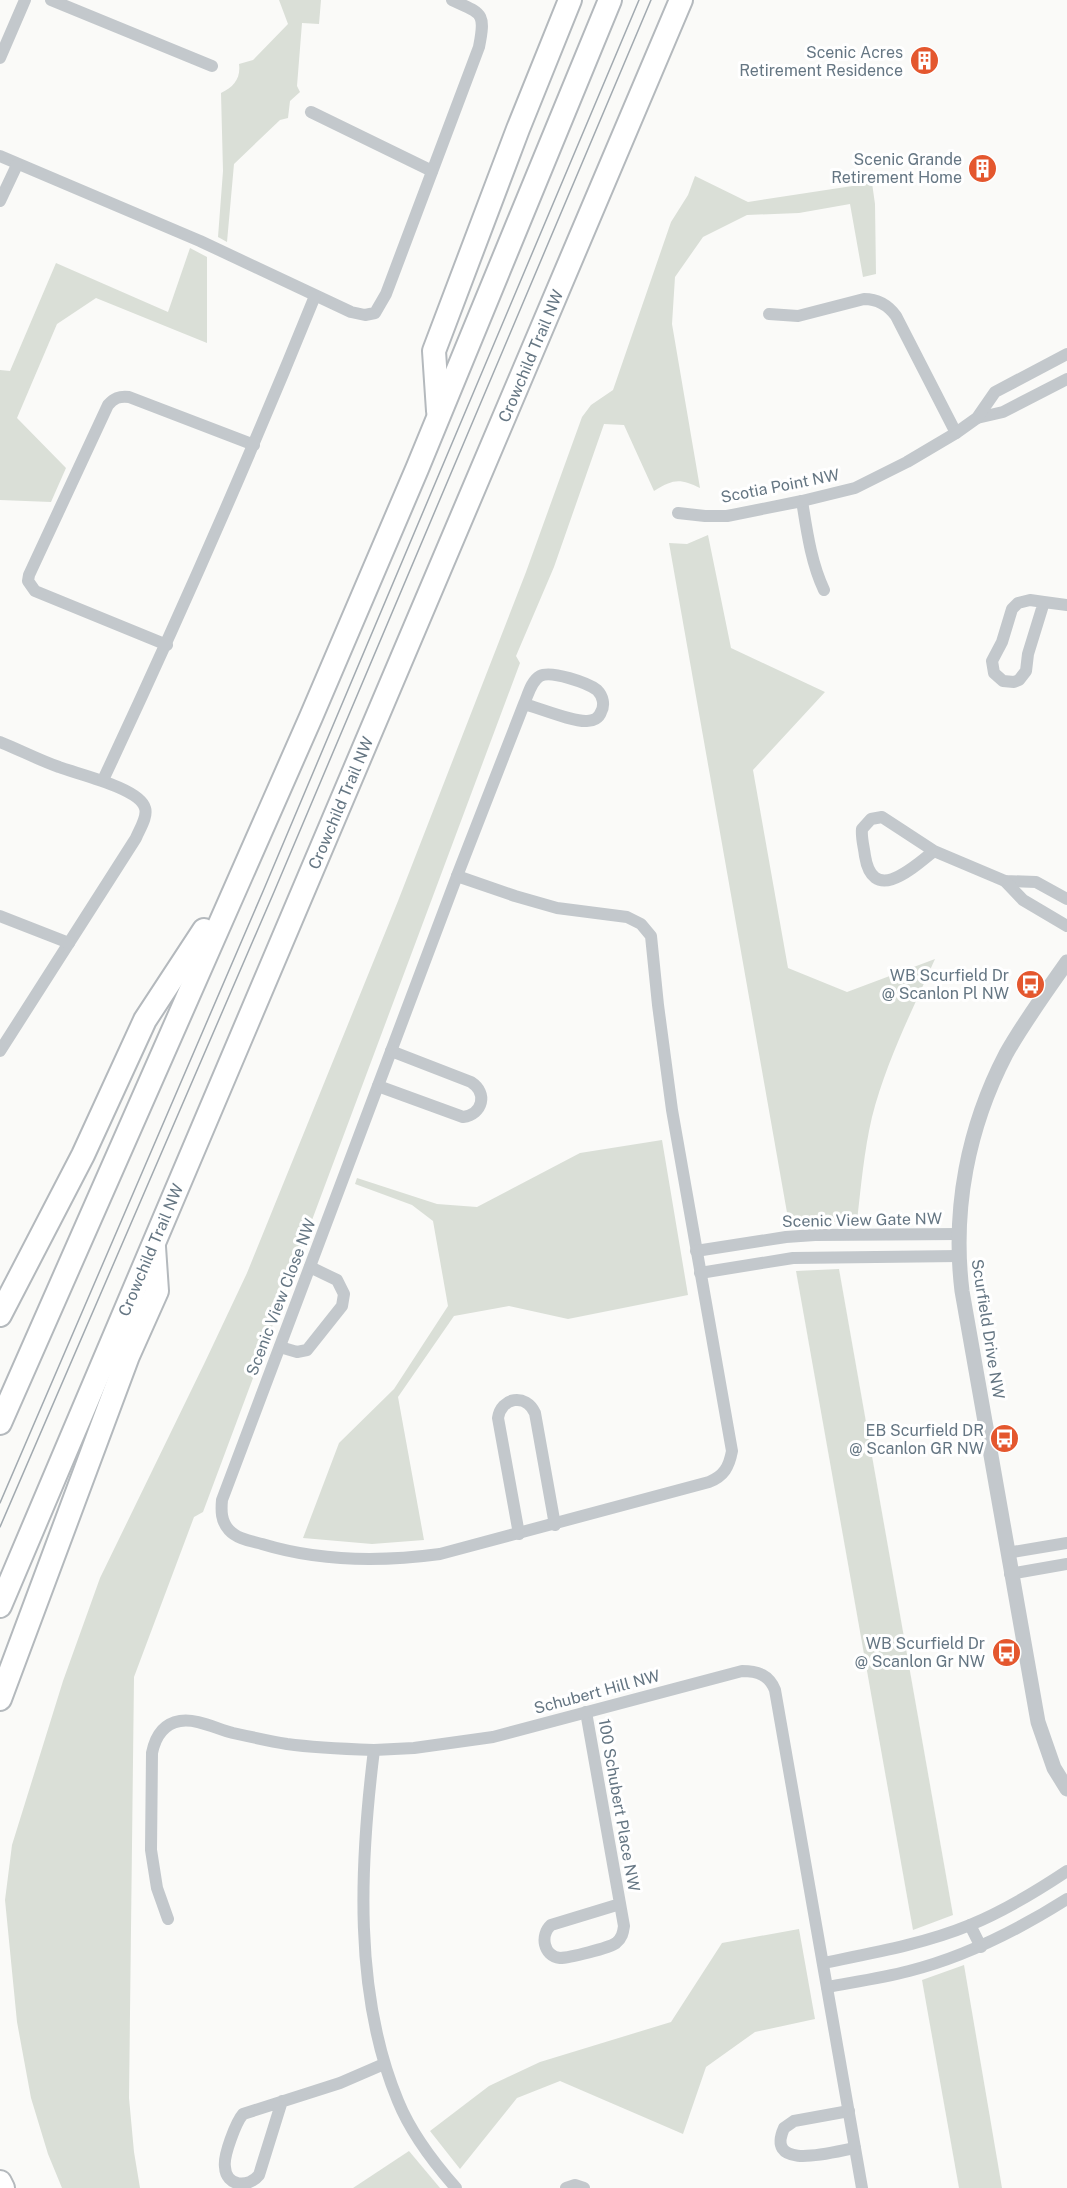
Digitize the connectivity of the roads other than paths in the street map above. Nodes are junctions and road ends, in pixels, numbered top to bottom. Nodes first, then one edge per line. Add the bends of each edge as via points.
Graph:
1 (25, 0) edge
2 (51, 0) edge
3 (452, 0) edge
4 (556, 0) edge
5 (570, 0) edge
6 (610, 0) edge
7 (681, 0) edge
8 (0, 58) edge
9 (212, 66) dead end
10 (311, 112) dead end
11 (518, 129) junction
12 (0, 156) edge
13 (17, 165) junction
14 (432, 171) junction
15 (0, 201) edge
16 (315, 296) junction
17 (769, 314) dead end
18 (1063, 356) edge
19 (1067, 373) edge
20 (1067, 379) edge
21 (438, 416) junction
22 (977, 418) junction
23 (956, 433) junction
24 (255, 445) junction
25 (802, 501) junction
26 (678, 513) dead end
27 (824, 590) dead end
28 (1044, 602) junction
29 (1067, 605) edge
30 (167, 645) junction
31 (524, 704) junction
32 (0, 741) edge
33 (103, 780) junction
34 (934, 851) junction
35 (457, 876) junction
36 (239, 879) junction
37 (1005, 881) junction
38 (1067, 899) edge
39 (0, 916) edge
40 (1067, 926) edge
41 (69, 943) junction
42 (1067, 962) edge
43 (0, 1051) edge
44 (391, 1051) junction
45 (378, 1086) junction
46 (958, 1234) junction
47 (153, 1243) junction
48 (696, 1251) junction
49 (959, 1256) junction
50 (310, 1268) junction
51 (700, 1273) junction
52 (0, 1315) edge
53 (280, 1347) junction
54 (0, 1423) edge
55 (555, 1525) junction
56 (519, 1534) junction
57 (1067, 1543) edge
58 (1007, 1553) junction
59 (1067, 1564) edge
60 (1010, 1574) junction
61 (0, 1606) edge
62 (0, 1699) edge
63 (586, 1712) junction
64 (374, 1750) junction
65 (1067, 1789) edge
66 (1067, 1871) edge
67 (1067, 1899) edge
68 (620, 1904) junction
69 (168, 1919) dead end
70 (970, 1925) junction
71 (981, 1947) junction
72 (823, 1963) junction
73 (827, 1987) junction
74 (384, 2064) junction
75 (282, 2101) junction
76 (849, 2111) junction
77 (855, 2148) junction
78 (0, 2182) edge
79 (3, 2188) edge
80 (456, 2188) edge
81 (566, 2188) edge
82 (584, 2188) edge
83 (862, 2188) edge

1 - 8 street
2 - 9 street
3 - 14 street via 477,12 483,26 479,47
4 - 11 highway via 523,93
5 - 11 highway
6 - 21 highway
7 - 47 highway, Crowchild Trail NW
10 - 14 street
11 - 21 highway via 434,351
12 - 13 street
13 - 15 street
13 - 16 street via 200,241
14 - 16 street via 386,294 375,312 351,312
16 - 24 street
17 - 23 street via 798,316 864,299 887,306 896,316
18 - 19 street
18 - 22 street, Scotia Point NW via 995,392
20 - 22 street, Scotia Point NW via 1004,412
21 - 36 highway
22 - 23 street, Scotia Point NW
23 - 25 street, Scotia Point NW via 855,488
24 - 30 street
24 - 30 street via 129,397 113,399 29,575 28,581 35,591
25 - 26 street, Scotia Point NW via 727,516
25 - 27 street via 811,554
28 - 28 street via 1030,600 1012,609 992,661 994,673 1003,681 1019,680 1026,671
28 - 29 street
30 - 33 street
31 - 31 street via 585,722 599,715 603,699 597,690 558,674 544,674 534,681
31 - 35 street
32 - 33 street via 61,768
33 - 41 street via 141,801 146,808 145,817 136,838
34 - 34 street via 882,817 871,819 862,829 867,870 879,880 896,878
34 - 37 street
35 - 44 street, Scenic View Close NW
35 - 48 street, Scenic View Close NW via 557,908 627,917 648,931 664,1059
36 - 52 highway via 145,1020 83,1155
36 - 54 highway
37 - 38 street via 1036,882
37 - 40 street via 1023,900
39 - 41 street
41 - 43 street
42 - 46 street, Scurfield Drive NW via 1026,1022 992,1083 967,1159
44 - 45 street, Scenic View Close NW
44 - 45 street via 471,1082 480,1089 480,1106 473,1114 457,1116
45 - 50 street, Scenic View Close NW
46 - 48 street, Scenic View Gate NW via 815,1235
46 - 49 street, Scurfield Drive NW
47 - 61 highway, Crowchild Trail NW
47 - 62 highway via 157,1291 128,1356
48 - 51 street, Scenic View Close NW
49 - 51 street via 792,1258
49 - 58 street, Scurfield Drive NW
50 - 53 street, Scenic View Close NW
50 - 53 street via 338,1280 344,1294 342,1306 307,1350 297,1352
51 - 55 street, Scenic View Close NW via 732,1451 726,1471 709,1482
53 - 56 street, Scenic View Close NW via 222,1500 223,1519 231,1532 286,1552 366,1560 440,1554
55 - 56 street, Scenic View Close NW
55 - 56 street via 535,1413 529,1403 513,1400 502,1406 498,1418
57 - 58 street
58 - 60 street, Scurfield Drive NW
59 - 60 street
60 - 65 street, Scurfield Drive NW via 1038,1722 1054,1768
63 - 64 street, Schubert Hill NW via 493,1737
63 - 68 street, 100 Schubert Place NW
63 - 72 street, Schubert Hill NW via 732,1672 756,1671 767,1677 775,1694
64 - 69 street, Schubert Hill NW via 287,1744 188,1721 164,1728 154,1741 152,1753 151,1850 157,1888
64 - 74 street via 366,1812 364,1906 371,1997
66 - 70 street
67 - 71 street
68 - 68 street, 100 Schubert Place NW via 551,1925 545,1934 546,1949 564,1958 614,1944 623,1935
70 - 71 street
70 - 72 street via 905,1946
71 - 73 street via 909,1971
72 - 73 street, Schubert Hill NW
73 - 76 street, Schubert Hill NW
74 - 75 street
74 - 80 street via 411,2127
75 - 75 street via 250,2110 239,2118 225,2162 226,2174 235,2183 246,2184 259,2175
76 - 77 street, Schubert Hill NW
76 - 77 street via 794,2121 784,2128 781,2140 786,2151 796,2157
77 - 83 street, Schubert Hill NW
78 - 79 highway
81 - 82 street

